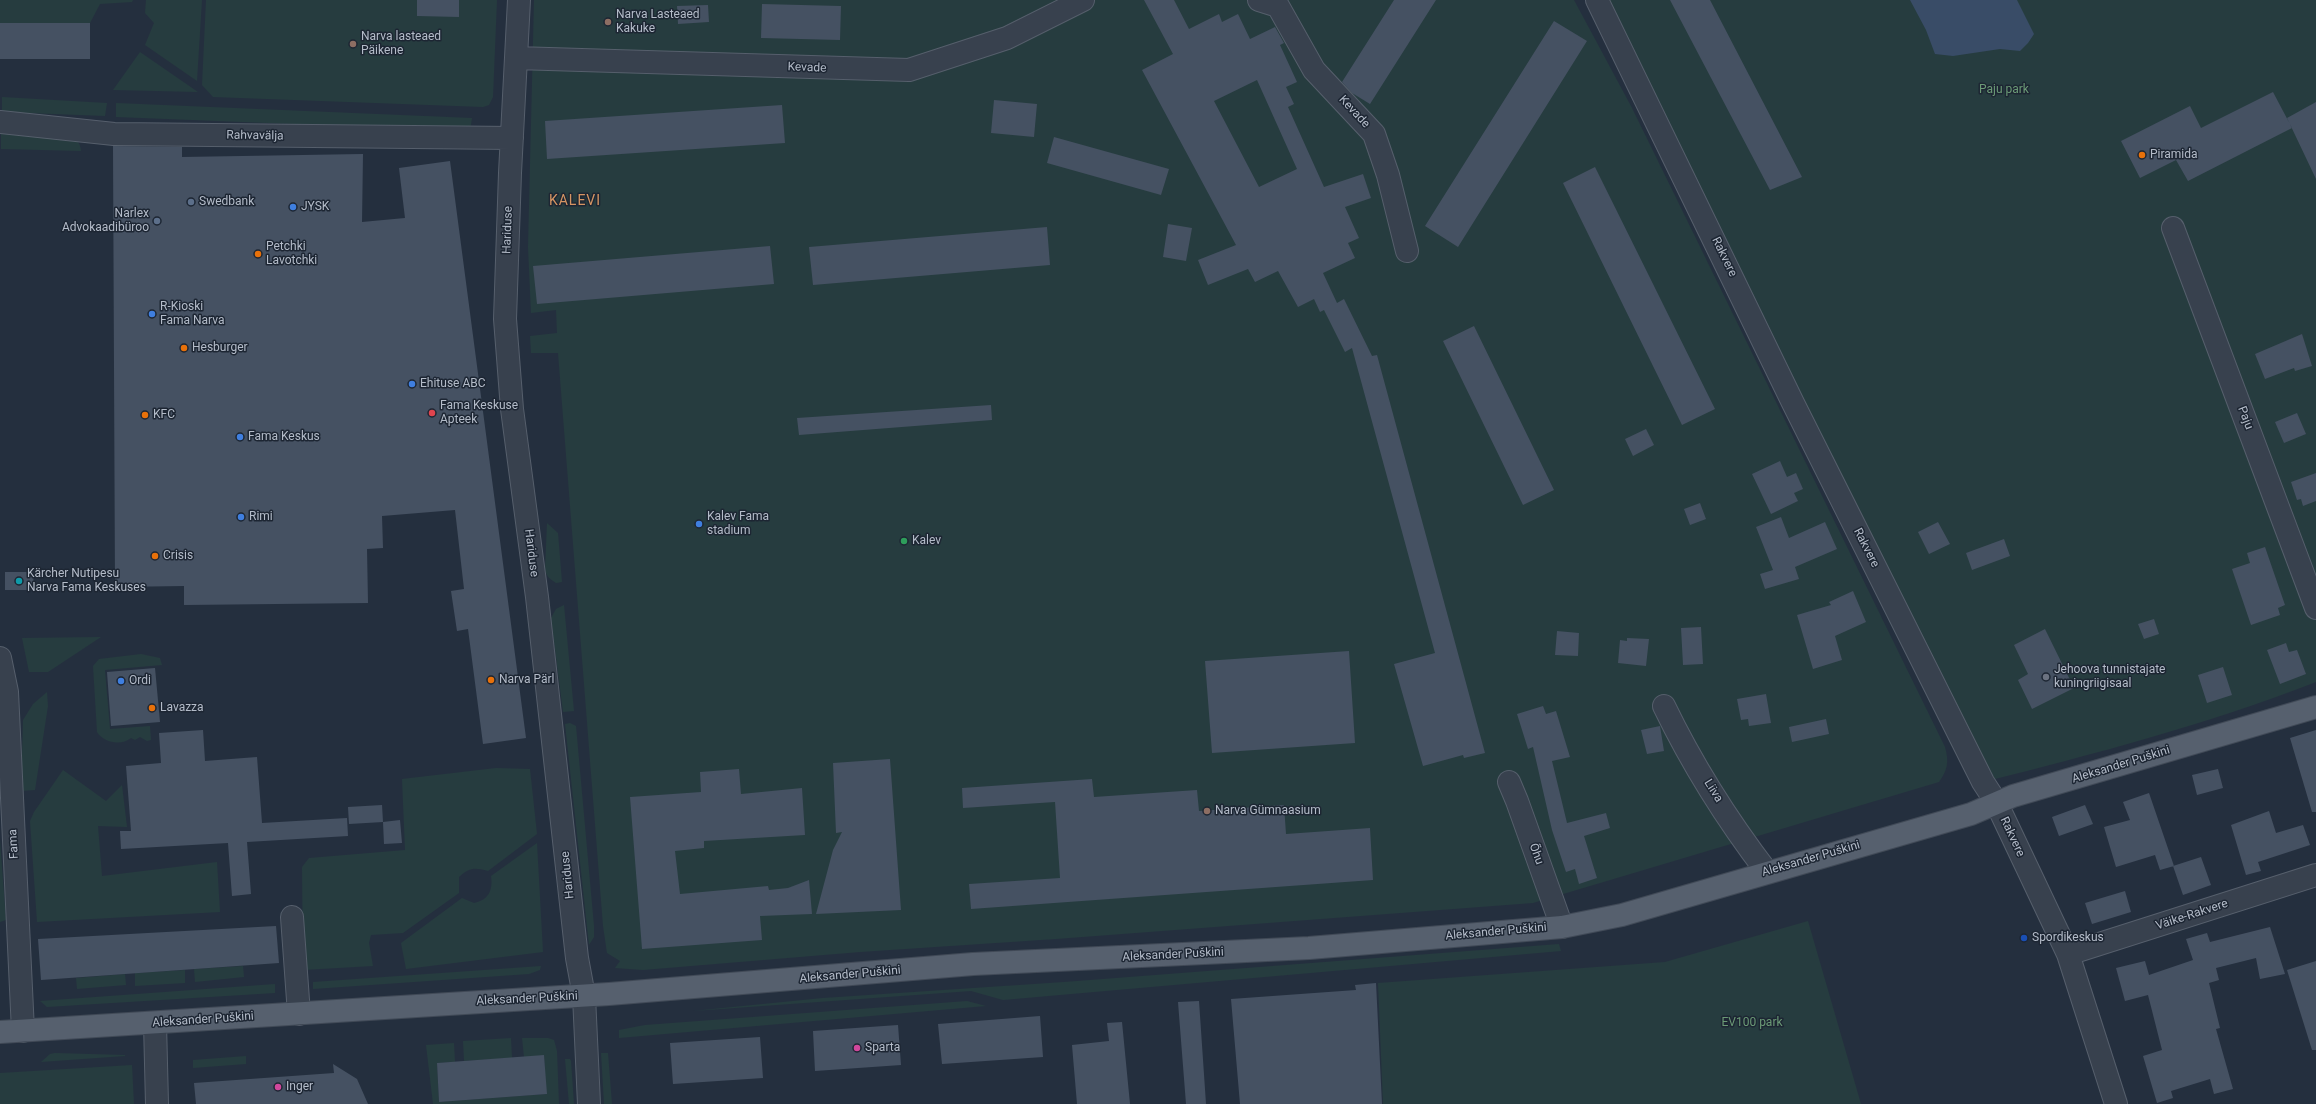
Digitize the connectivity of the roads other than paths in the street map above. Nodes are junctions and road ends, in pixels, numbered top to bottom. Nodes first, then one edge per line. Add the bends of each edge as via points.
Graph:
1 (519, 0) edge
2 (1083, 0) edge
3 (1260, 0) edge
4 (1597, 0) edge
5 (516, 58) junction
6 (0, 122) edge
7 (512, 138) junction
8 (2173, 228) dead end
9 (1407, 251) dead end
10 (2316, 608) edge
11 (0, 658) edge
12 (1664, 706) dead end
13 (2316, 707) edge
14 (1509, 782) dead end
15 (1996, 802) junction
16 (1767, 872) junction
17 (2316, 875) edge
18 (292, 917) dead end
19 (1562, 927) junction
20 (2068, 954) junction
21 (584, 996) junction
22 (299, 1014) junction
23 (155, 1023) junction
24 (23, 1031) junction
25 (0, 1032) edge
26 (157, 1104) edge
27 (589, 1104) edge
28 (2116, 1104) edge

1 - 5 street, Hariduse
2 - 5 street, Kevade via 1007,38 909,70
3 - 9 street, Kevade via 1278,6 1314,70 1374,134 1388,175
4 - 15 street, Rakvere via 1793,403 1983,782
5 - 7 street, Hariduse
6 - 7 street, Rahvavälja via 114,134
7 - 21 street, Hariduse via 505,319 512,409 539,620 577,958
8 - 10 street, Paju
11 - 24 street, Fama via 7,692
12 - 16 street, Liiva via 1690,754 1746,844
13 - 15 main road, Aleksander Puškini
14 - 19 street, Õhu
15 - 16 main road, Aleksander Puškini via 1971,814
15 - 20 street, Rakvere
16 - 19 main road, Aleksander Puškini via 1622,915
17 - 20 street, Väike-Rakvere
18 - 22 street
19 - 21 main road, Aleksander Puškini via 1309,948 973,964
20 - 28 street, Rakvere
21 - 22 main road, Aleksander Puškini
21 - 27 street, Hariduse
22 - 23 main road, Aleksander Puškini
23 - 24 main road, Aleksander Puškini
23 - 26 street
24 - 25 main road, Aleksander Puškini

